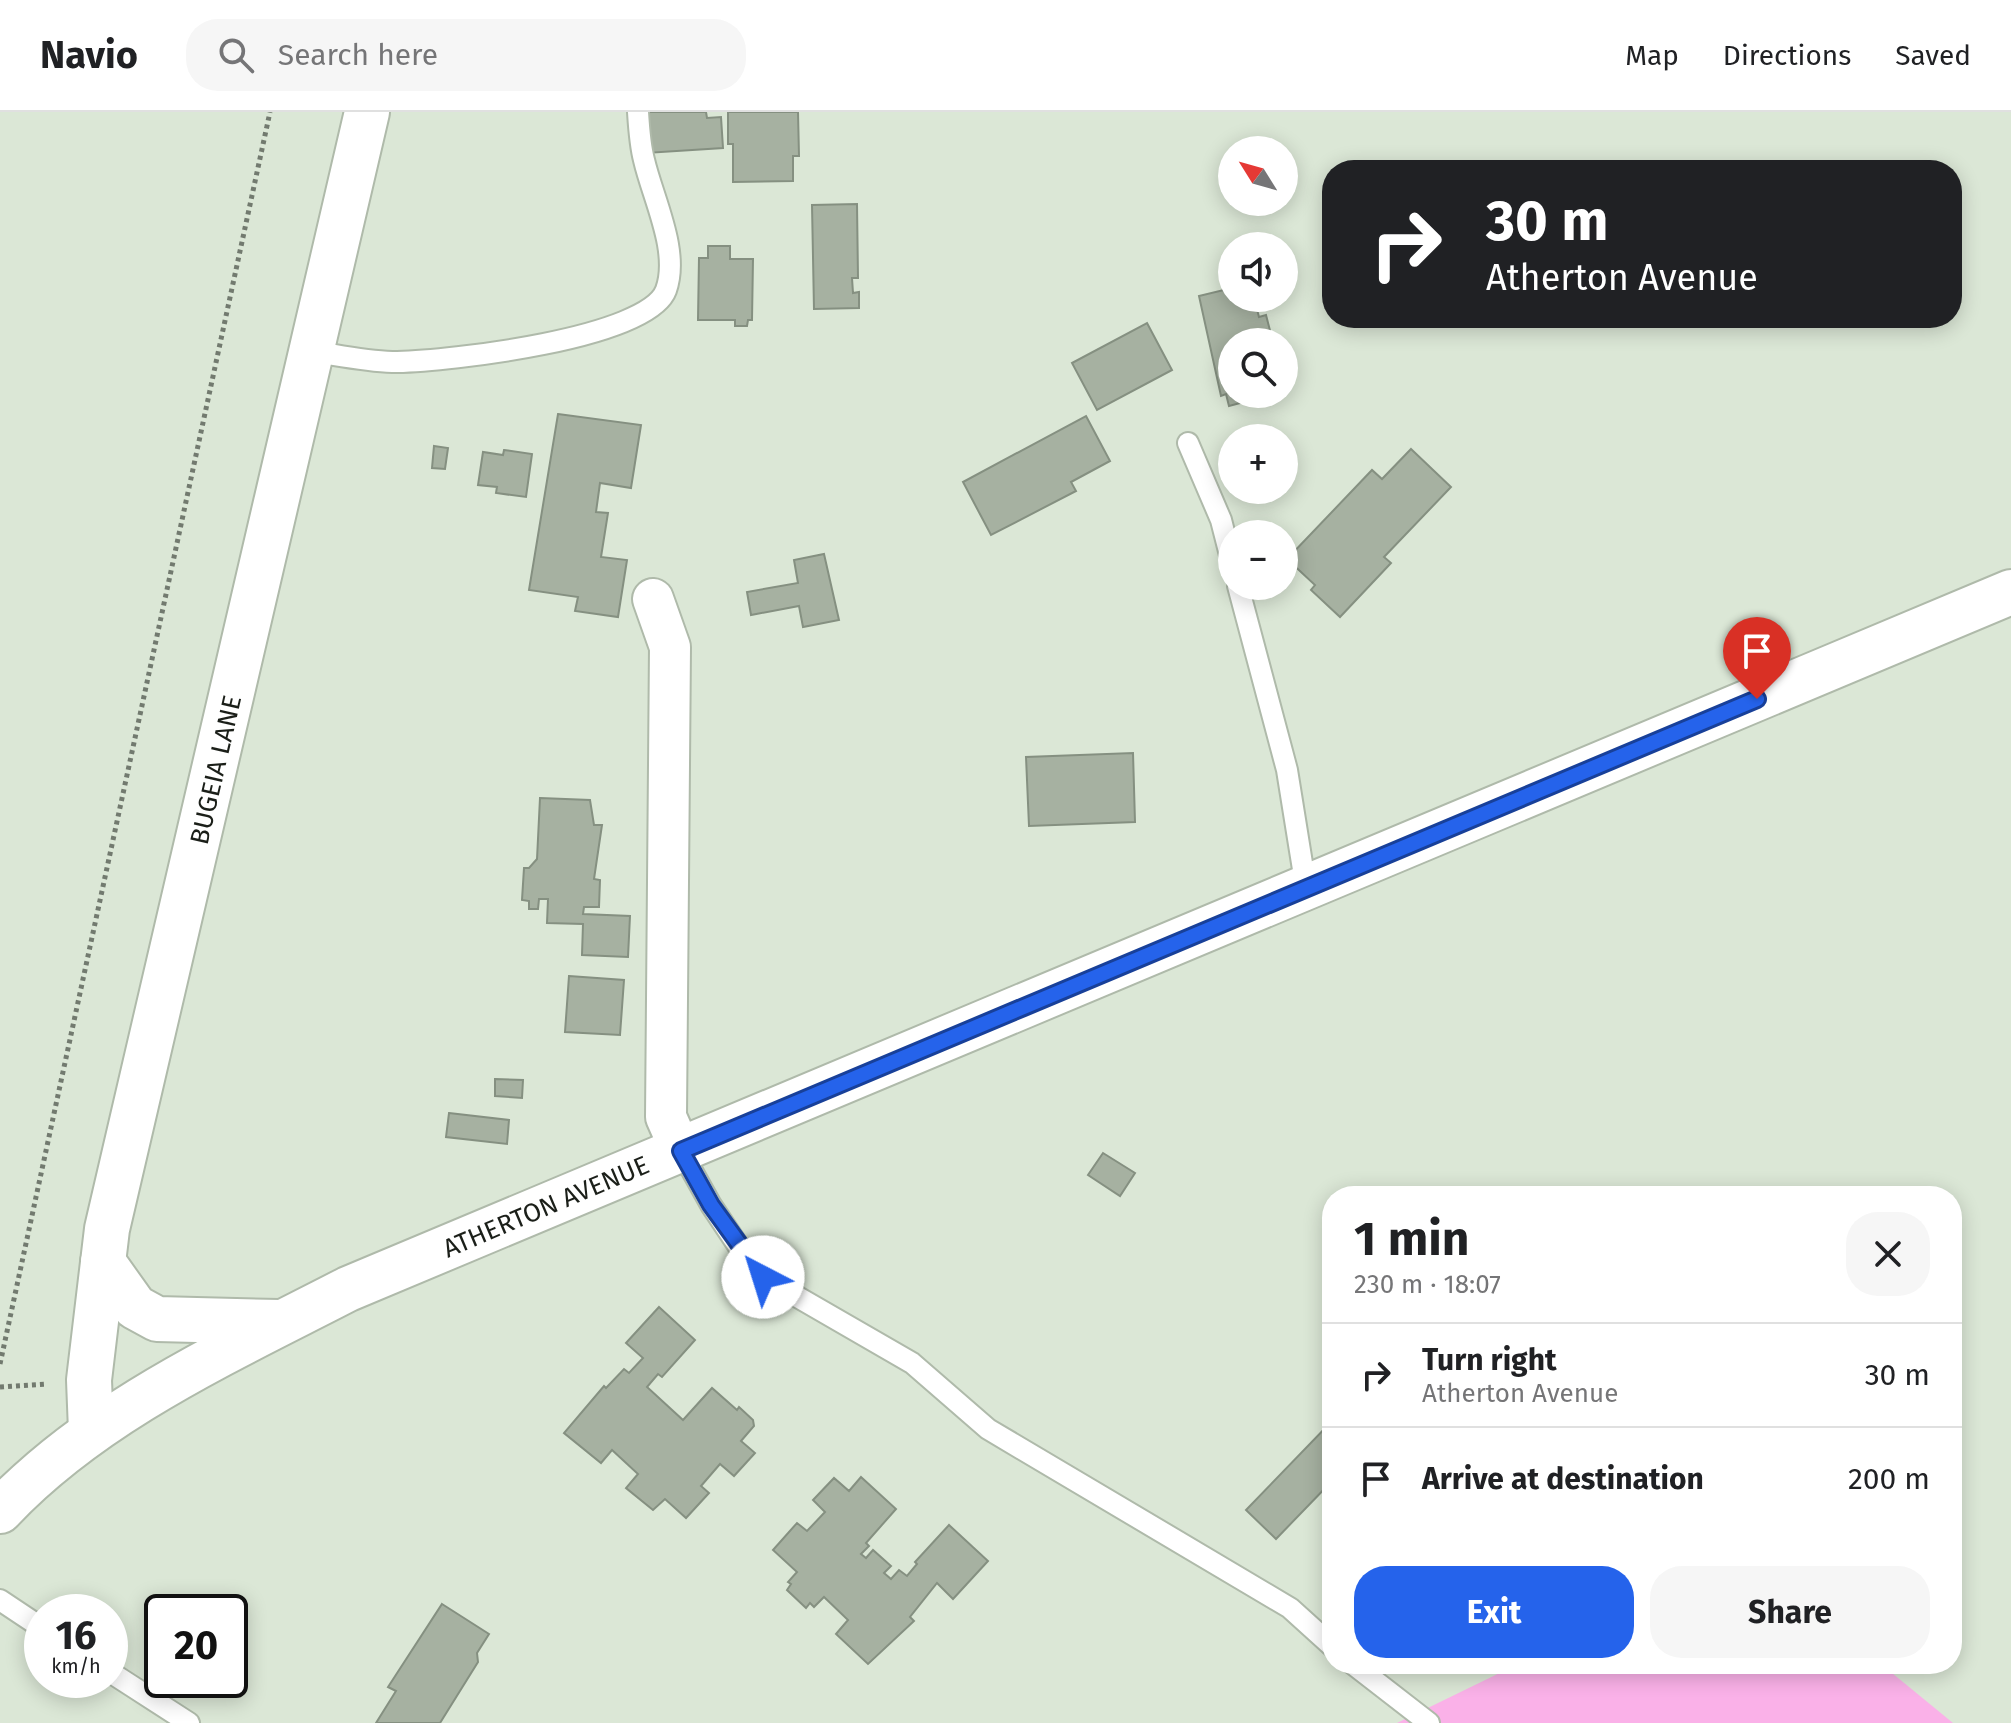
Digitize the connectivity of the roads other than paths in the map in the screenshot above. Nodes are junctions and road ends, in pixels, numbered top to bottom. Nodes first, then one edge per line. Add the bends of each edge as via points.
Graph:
1 (367, 112) edge
2 (638, 112) edge
3 (312, 352) junction
4 (1188, 443) dead end
5 (1221, 520) edge
6 (2011, 592) edge
7 (653, 599) dead end
8 (1242, 600) edge
9 (1306, 888) junction
10 (681, 1151) junction
11 (103, 1262) junction
12 (285, 1322) junction
13 (91, 1431) junction
14 (0, 1511) edge
15 (0, 1600) edge
16 (24, 1616) edge
17 (1322, 1637) edge
18 (1366, 1674) edge
19 (128, 1684) edge
20 (189, 1723) edge
21 (1429, 1723) edge

1 - 3 main road, BUGEIA LANE
2 - 3 lane via 643,157 671,262 665,292 652,308 561,341 474,354 395,362
3 - 11 main road, BUGEIA LANE
4 - 5 lane
6 - 9 main road, ATHERTON AVENUE
7 - 10 street via 670,647 666,1117
8 - 9 lane via 1287,770
9 - 10 main road, ATHERTON AVENUE
10 - 12 main road, ATHERTON AVENUE via 348,1289
10 - 17 lane via 711,1205 763,1277 912,1363 988,1429 1290,1608
11 - 12 main road via 135,1307 157,1319
11 - 13 main road, BUGEIA LANE via 89,1380
12 - 13 main road, ATHERTON AVENUE
13 - 14 main road, ATHERTON AVENUE
15 - 16 lane
18 - 21 lane
19 - 20 lane

